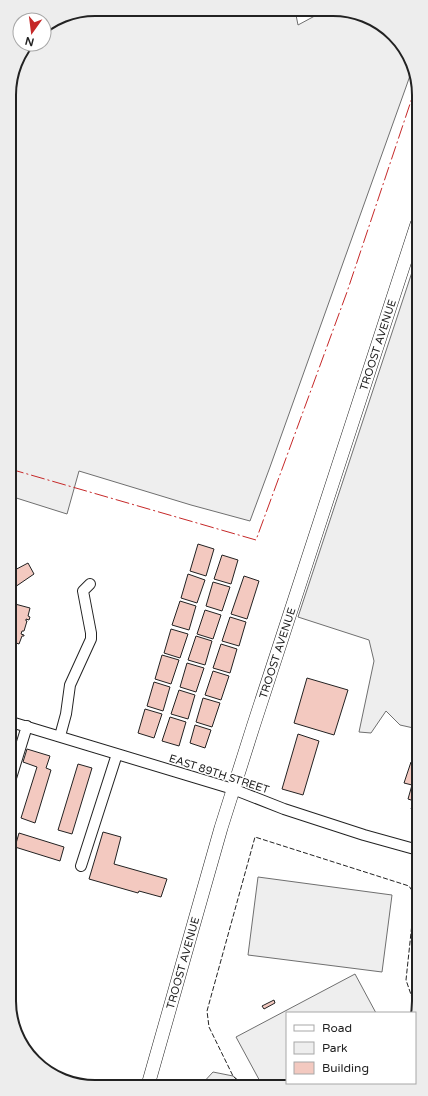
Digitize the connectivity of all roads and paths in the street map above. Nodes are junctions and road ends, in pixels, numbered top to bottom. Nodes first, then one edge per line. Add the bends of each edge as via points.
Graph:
1 (412, 239) edge
2 (90, 584) dead end
3 (16, 723) edge
4 (27, 726) junction
5 (60, 736) junction
6 (116, 754) junction
7 (16, 762) edge
8 (233, 789) junction
9 (412, 848) edge
10 (81, 866) dead end
11 (149, 1080) edge

1 - 8 main road, TROOST AVENUE
2 - 5 street via 83,591 91,639 70,685
3 - 4 street, EAST 89TH STREET
4 - 5 street, EAST 89TH STREET
4 - 7 street
5 - 6 street, EAST 89TH STREET
6 - 8 street, EAST 89TH STREET
6 - 10 street
8 - 9 street, EAST 89TH STREET via 291,812
8 - 11 main road, TROOST AVENUE

